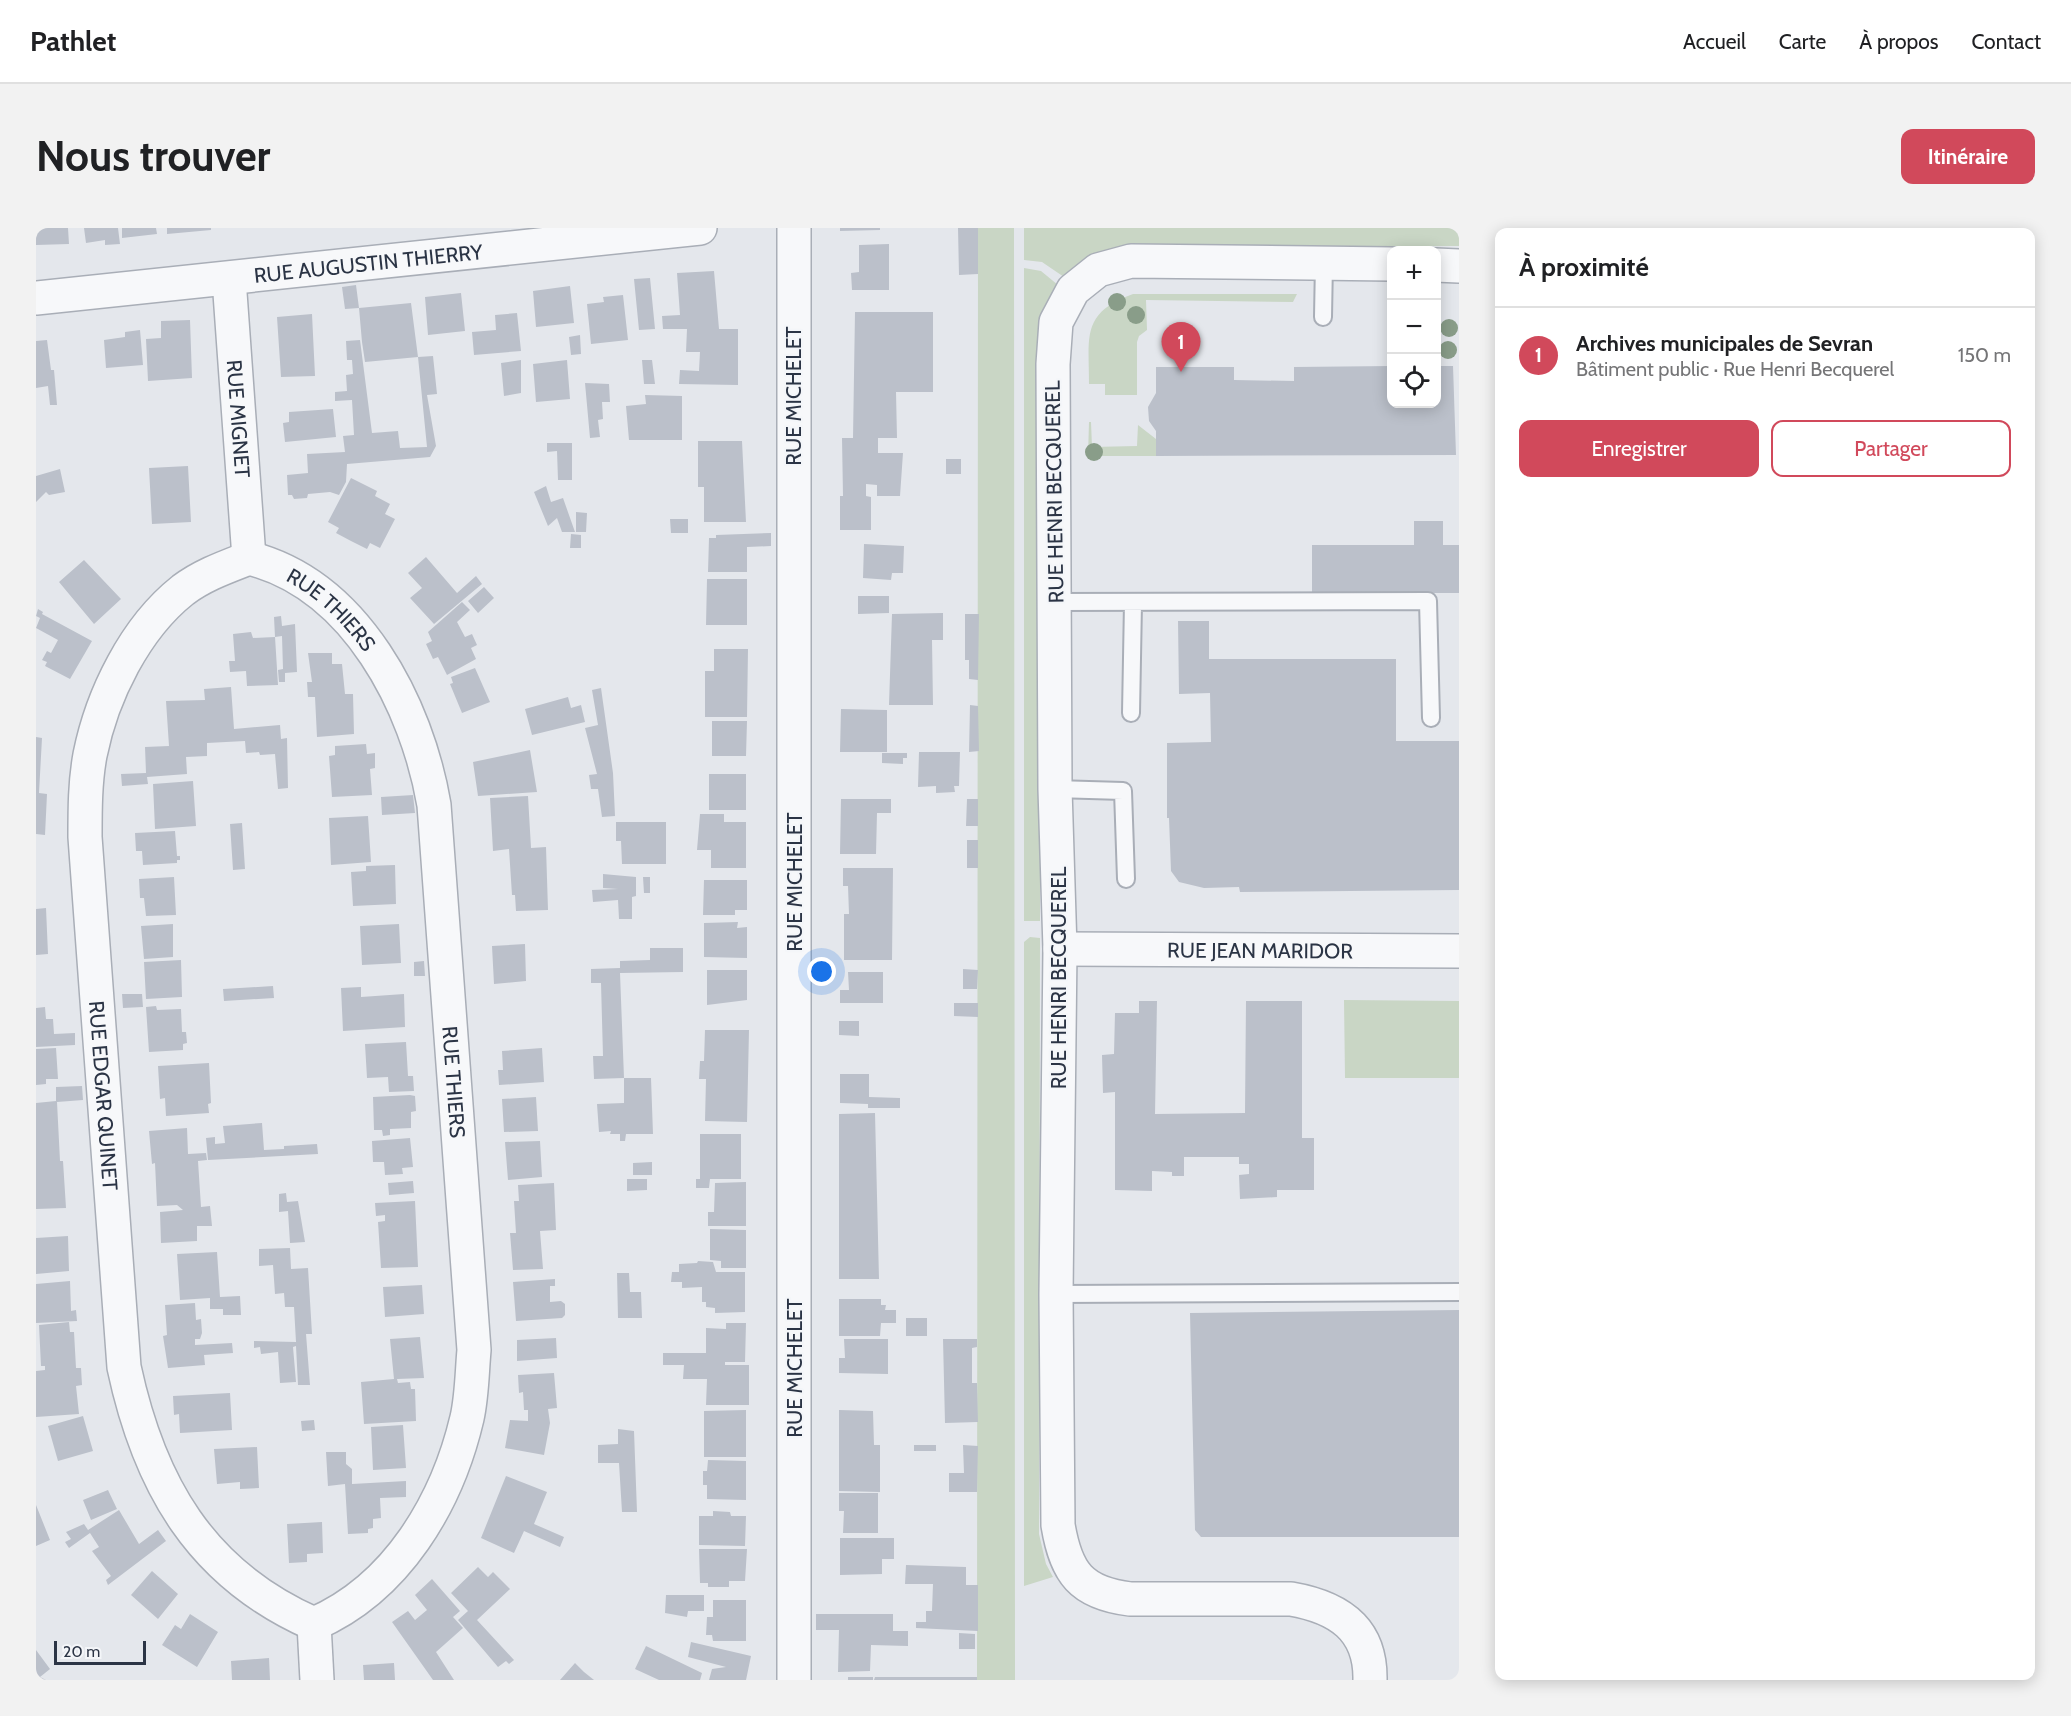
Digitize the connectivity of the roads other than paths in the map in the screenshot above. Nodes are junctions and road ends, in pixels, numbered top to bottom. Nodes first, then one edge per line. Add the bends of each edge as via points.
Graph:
1 (700, 228) edge
2 (794, 228) edge
3 (1324, 262) junction
4 (1387, 264) edge
5 (1441, 265) edge
6 (1459, 266) edge
7 (229, 279) junction
8 (36, 298) edge
9 (1323, 317) dead end
10 (249, 558) junction
11 (1055, 602) junction
12 (1132, 603) junction
13 (1131, 713) dead end
14 (1431, 718) dead end
15 (1055, 789) junction
16 (1126, 879) dead end
17 (1060, 949) junction
18 (1459, 951) edge
19 (1459, 1292) edge
20 (1056, 1294) junction
21 (314, 1624) junction
22 (317, 1680) edge
23 (794, 1680) edge
24 (1370, 1680) edge

1 - 7 street, RUE AUGUSTIN THIERRY
2 - 23 street, RUE MICHELET
3 - 4 street, RUE HENRI BECQUEREL
3 - 9 lane
3 - 11 street, RUE HENRI BECQUEREL via 1131,261 1098,270 1073,290 1056,322 1053,364
5 - 6 street
7 - 8 street, RUE AUGUSTIN THIERRY
7 - 10 street, RUE MIGNET
10 - 21 street, RUE THIERS via 272,564 316,591 362,638 402,698 427,766 434,805 474,1350 468,1416 458,1453 430,1515 383,1576 350,1605
10 - 21 street, RUE EDGAR QUINET via 184,590 153,622 127,659 106,704 90,754 85,837 124,1367 132,1404 158,1476 200,1539 238,1579 289,1613
11 - 12 lane
11 - 15 street, RUE HENRI BECQUEREL
12 - 13 lane
12 - 14 lane via 1428,601
15 - 16 lane via 1123,791
15 - 17 street, RUE HENRI BECQUEREL
17 - 18 street, RUE JEAN MARIDOR
17 - 20 street, RUE HENRI BECQUEREL
19 - 20 lane
20 - 24 street, RUE HENRI BECQUEREL via 1058,1525 1071,1570 1089,1588 1130,1599 1291,1599 1314,1603 1349,1623 1364,1643
21 - 22 street

